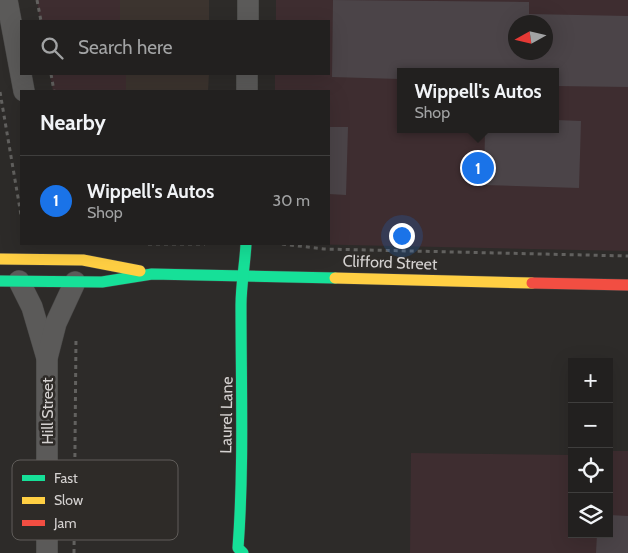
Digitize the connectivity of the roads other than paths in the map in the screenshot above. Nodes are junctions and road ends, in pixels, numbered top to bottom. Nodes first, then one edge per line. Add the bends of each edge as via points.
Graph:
1 (7, 0) edge
2 (248, 0) edge
3 (248, 20) edge
4 (20, 70) edge
5 (21, 75) edge
6 (247, 75) edge
7 (24, 90) edge
8 (247, 90) edge
9 (246, 245) edge
10 (50, 252) edge
11 (0, 259) edge
12 (152, 274) junction
13 (245, 275) junction
14 (10, 281) edge
15 (50, 282) junction
16 (75, 282) junction
17 (628, 285) edge
18 (47, 358) junction
19 (47, 460) edge
20 (47, 540) edge
21 (47, 553) edge
22 (243, 553) edge

1 - 4 street
2 - 3 street
5 - 7 street
6 - 8 street
9 - 13 main road, Laurel Lane
10 - 11 main road, Clifford Street
10 - 12 main road, Clifford Street
10 - 15 street
12 - 13 main road, Clifford Street
12 - 16 main road, Clifford Street via 102,282
13 - 17 main road, Clifford Street
13 - 22 main road, Laurel Lane via 241,302 243,362 238,548
14 - 15 main road, Clifford Street
14 - 18 street via 32,307
15 - 16 main road, Clifford Street
16 - 18 street via 56,323
18 - 19 street, Hill Street
20 - 21 street, Hill Street

